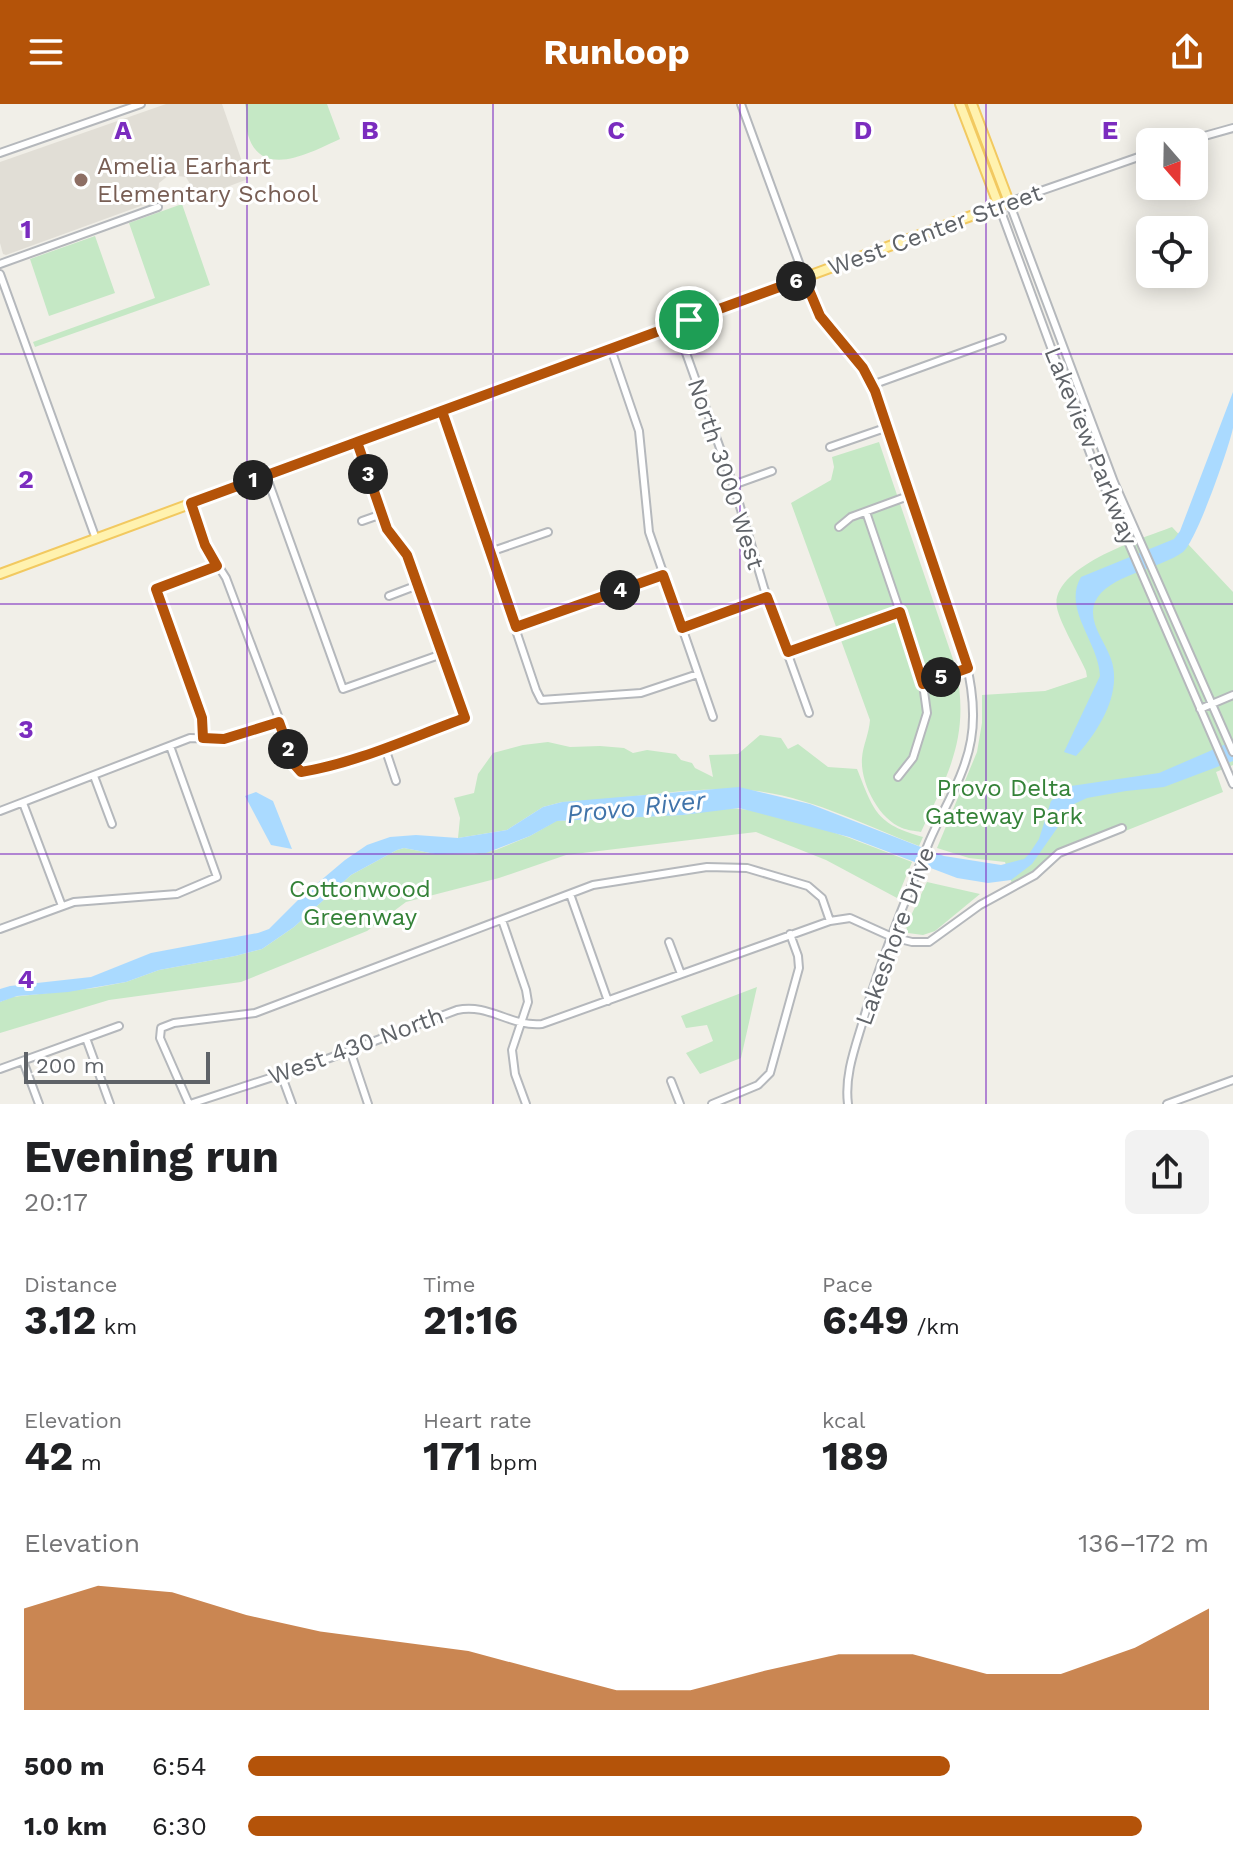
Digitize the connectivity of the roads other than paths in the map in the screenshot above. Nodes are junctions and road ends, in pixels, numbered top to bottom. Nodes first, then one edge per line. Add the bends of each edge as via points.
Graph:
1 (141, 104) edge
2 (741, 104) edge
3 (960, 104) edge
4 (972, 104) edge
5 (1233, 128) edge
6 (1208, 135) edge
7 (0, 153) edge
8 (1136, 158) edge
9 (1009, 202) junction
10 (999, 206) junction
11 (158, 207) dead end
12 (0, 264) edge
13 (0, 274) edge
14 (804, 278) junction
15 (676, 325) junction
16 (1002, 338) dead end
17 (611, 349) junction
18 (872, 385) junction
19 (442, 411) junction
20 (888, 427) junction
21 (357, 442) junction
22 (830, 447) dead end
23 (772, 471) dead end
24 (266, 475) junction
25 (733, 485) junction
26 (911, 495) junction
27 (191, 503) junction
28 (866, 512) junction
29 (382, 514) junction
30 (362, 521) dead end
31 (839, 527) dead end
32 (548, 532) dead end
33 (96, 539) junction
34 (490, 552) junction
35 (217, 566) junction
36 (0, 574) edge
37 (663, 575) junction
38 (418, 585) junction
39 (389, 596) dead end
40 (767, 597) junction
41 (900, 612) junction
42 (516, 627) junction
43 (682, 628) junction
44 (788, 652) junction
45 (442, 654) junction
46 (968, 668) junction
47 (698, 674) junction
48 (923, 684) junction
49 (1233, 695) edge
50 (1212, 704) junction
51 (1200, 709) junction
52 (809, 713) dead end
53 (713, 717) dead end
54 (279, 722) junction
55 (203, 738) junction
56 (170, 746) junction
57 (385, 748) junction
58 (1233, 752) edge
59 (94, 776) junction
60 (898, 777) dead end
61 (396, 781) dead end
62 (1232, 781) edge
63 (23, 803) junction
64 (0, 811) edge
65 (112, 824) dead end
66 (1122, 828) dead end
67 (570, 894) junction
68 (62, 906) junction
69 (502, 920) junction
70 (830, 921) junction
71 (0, 929) edge
72 (790, 934) junction
73 (892, 937) junction
74 (669, 942) dead end
75 (681, 974) junction
76 (608, 1001) junction
77 (523, 1023) junction
78 (119, 1026) dead end
79 (86, 1038) junction
80 (350, 1050) junction
81 (23, 1061) junction
82 (0, 1069) edge
83 (281, 1074) junction
84 (1233, 1080) edge
85 (671, 1081) dead end
86 (39, 1104) edge
87 (110, 1104) edge
88 (190, 1104) edge
89 (292, 1104) edge
90 (368, 1104) edge
91 (526, 1104) edge
92 (680, 1104) edge
93 (712, 1104) edge
94 (848, 1104) edge
95 (1167, 1104) edge

1 - 7 street
2 - 14 street, Lakeshore Drive
3 - 10 main road, Lakeview Parkway
4 - 9 main road, Lakeview Parkway
5 - 6 street
8 - 9 street, West Center Street
9 - 10 main road, West Center Street
9 - 50 street, Lakeview Parkway via 1137,536
10 - 14 main road, West Center Street
10 - 51 street, Lakeview Parkway via 1088,448
11 - 12 street
13 - 33 street
14 - 15 main road, West Center Street
14 - 18 street, Lakeshore Drive via 824,323
15 - 17 main road, West Center Street
15 - 25 street, North 3000 West
16 - 18 street
17 - 19 main road, West Center Street
17 - 37 street via 636,418 649,532
18 - 20 street, Lakeshore Drive
19 - 21 main road, West Center Street
19 - 34 street
20 - 22 street
20 - 26 street, Lakeshore Drive
21 - 24 main road, West Center Street
21 - 29 street
23 - 25 street
24 - 27 main road, West Center Street
24 - 45 street via 343,689
25 - 40 street, North 3000 West
26 - 28 street
26 - 46 street, Lakeshore Drive
27 - 33 main road, West Center Street
27 - 35 street
28 - 31 street
28 - 41 street
29 - 30 street
29 - 38 street
32 - 34 street
33 - 36 main road, West Center Street
34 - 42 street
35 - 54 street
35 - 55 street via 156,589 202,718
37 - 42 street
37 - 43 street
38 - 39 street
38 - 45 street
40 - 43 street
40 - 44 street, North 3000 West
41 - 44 street
41 - 48 street
42 - 47 street via 541,700 641,693
43 - 47 street
44 - 52 street, North 3000 West
45 - 57 street via 465,718
46 - 48 street
46 - 73 street, Lakeshore Drive via 971,743
47 - 53 street
48 - 60 street via 927,713 913,758
49 - 50 street
50 - 51 street
50 - 58 street, Lakeview Parkway
51 - 62 street, Lakeview Parkway
54 - 55 street via 233,737
54 - 57 street via 301,772
55 - 56 street
56 - 59 street
56 - 68 street via 217,877 177,894 88,899
57 - 61 street
59 - 63 street
59 - 65 street
63 - 64 street
63 - 68 street
66 - 73 street via 1059,853 1035,875 976,907 929,942
67 - 69 street
67 - 70 street via 593,885 727,866 747,868 808,886 822,898
67 - 76 street
68 - 71 street
69 - 77 street via 526,990
69 - 88 street via 255,1013 161,1028 160,1038
70 - 72 street
70 - 73 street via 850,918
72 - 75 street
72 - 93 street via 799,968 770,1073 758,1085
73 - 94 street, Lakeshore Drive via 850,1066
74 - 75 street
75 - 76 street
76 - 77 street via 542,1024
77 - 80 street, West 430 North via 474,1006
77 - 91 street via 512,1050
78 - 79 street
79 - 81 street
79 - 87 street
80 - 83 street, West 430 North
80 - 90 street
81 - 82 street
81 - 86 street
83 - 88 street, West 430 North
83 - 89 street
84 - 95 street
85 - 92 street

